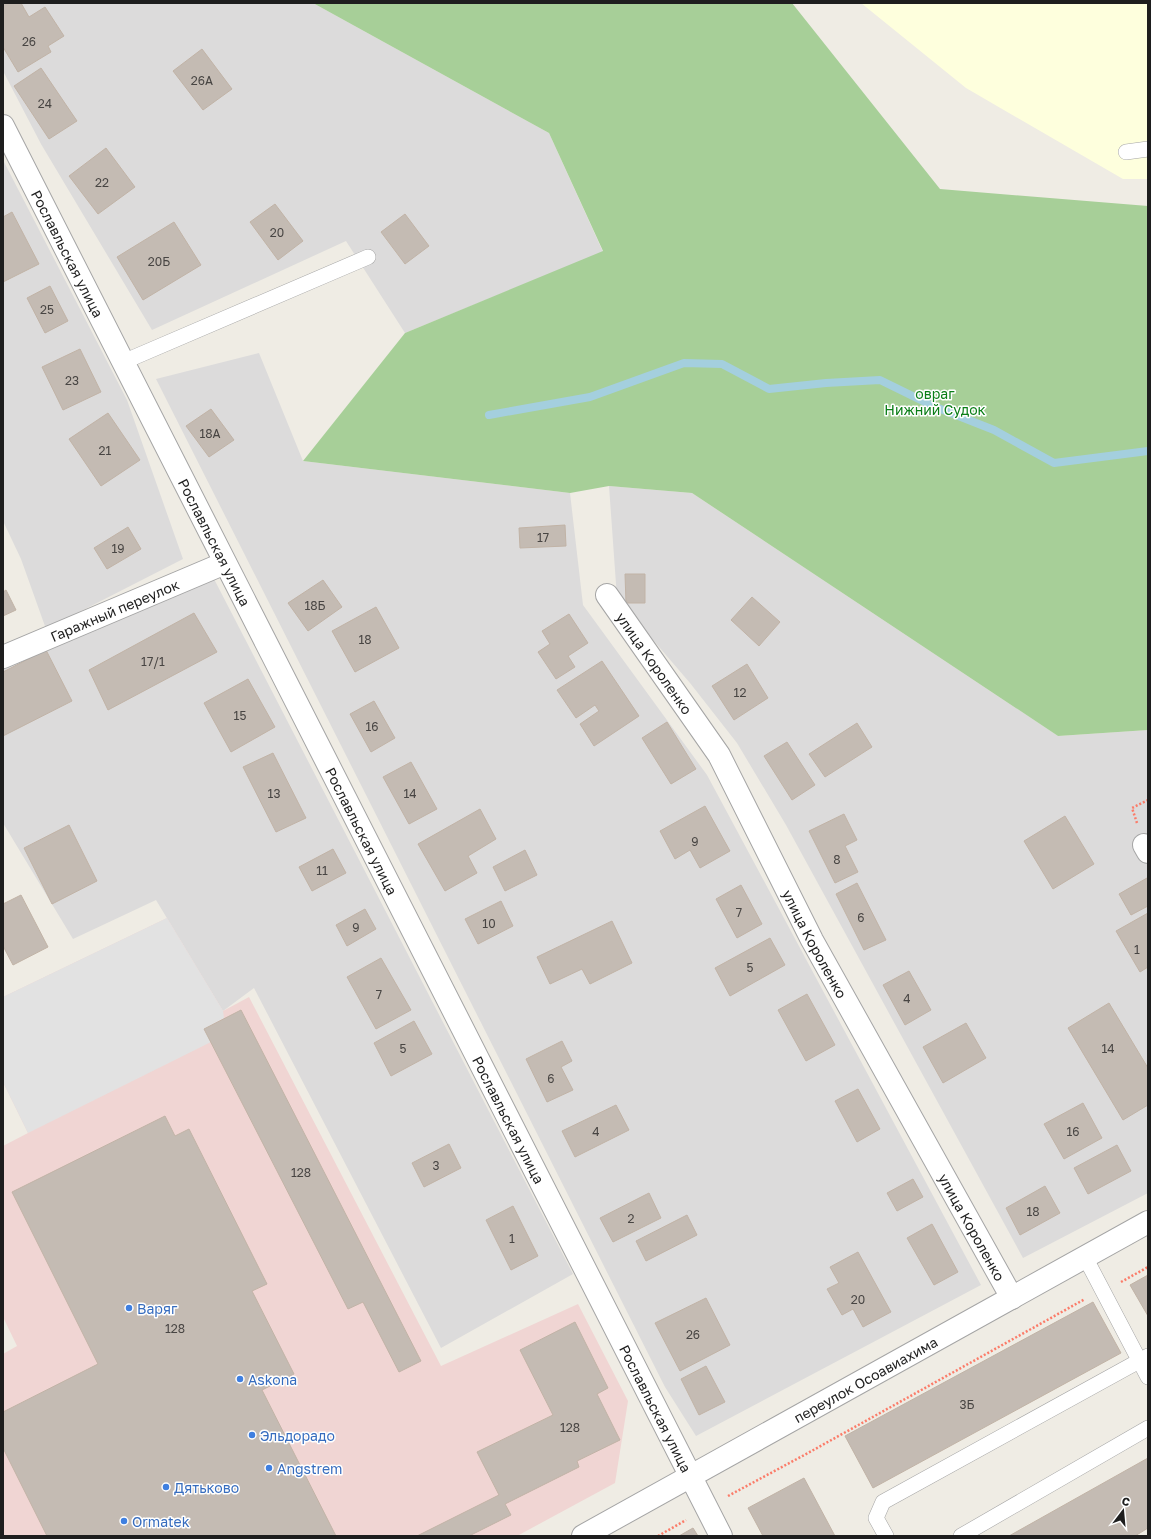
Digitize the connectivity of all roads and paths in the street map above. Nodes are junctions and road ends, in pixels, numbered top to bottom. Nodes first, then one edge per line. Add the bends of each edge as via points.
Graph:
1 (3, 126) edge
2 (1148, 149) edge
3 (1126, 152) dead end
4 (368, 257) dead end
5 (123, 362) junction
6 (225, 563) junction
7 (607, 596) dead end
8 (3, 657) edge
9 (1148, 1222) edge
10 (1085, 1257) junction
11 (1148, 1267) edge
12 (1102, 1290) junction
13 (1012, 1298) junction
14 (1144, 1358) edge
15 (1148, 1376) edge
16 (1148, 1428) edge
17 (691, 1477) junction
18 (707, 1507) junction
19 (583, 1536) edge
20 (658, 1536) edge
21 (721, 1536) edge
22 (886, 1536) edge
23 (961, 1536) edge

1 - 5 street, Рославльская улица
2 - 3 lane
4 - 5 lane
5 - 6 street, Рославльская улица
6 - 8 street, Гаражный переулок
6 - 17 street, Рославльская улица
7 - 13 street, улица Короленко via 719,755 812,940
9 - 10 street, переулок Осоавиахима
10 - 12 lane
10 - 13 street, переулок Осоавиахима
11 - 12 path
12 - 14 lane
12 - 18 path
13 - 17 street, переулок Осоавиахима
14 - 15 lane
14 - 22 lane via 883,1502 876,1518
16 - 23 lane
17 - 18 street, Рославльская улица
17 - 19 street, переулок Осоавиахима
18 - 20 path
18 - 21 street, Рославльская улица

